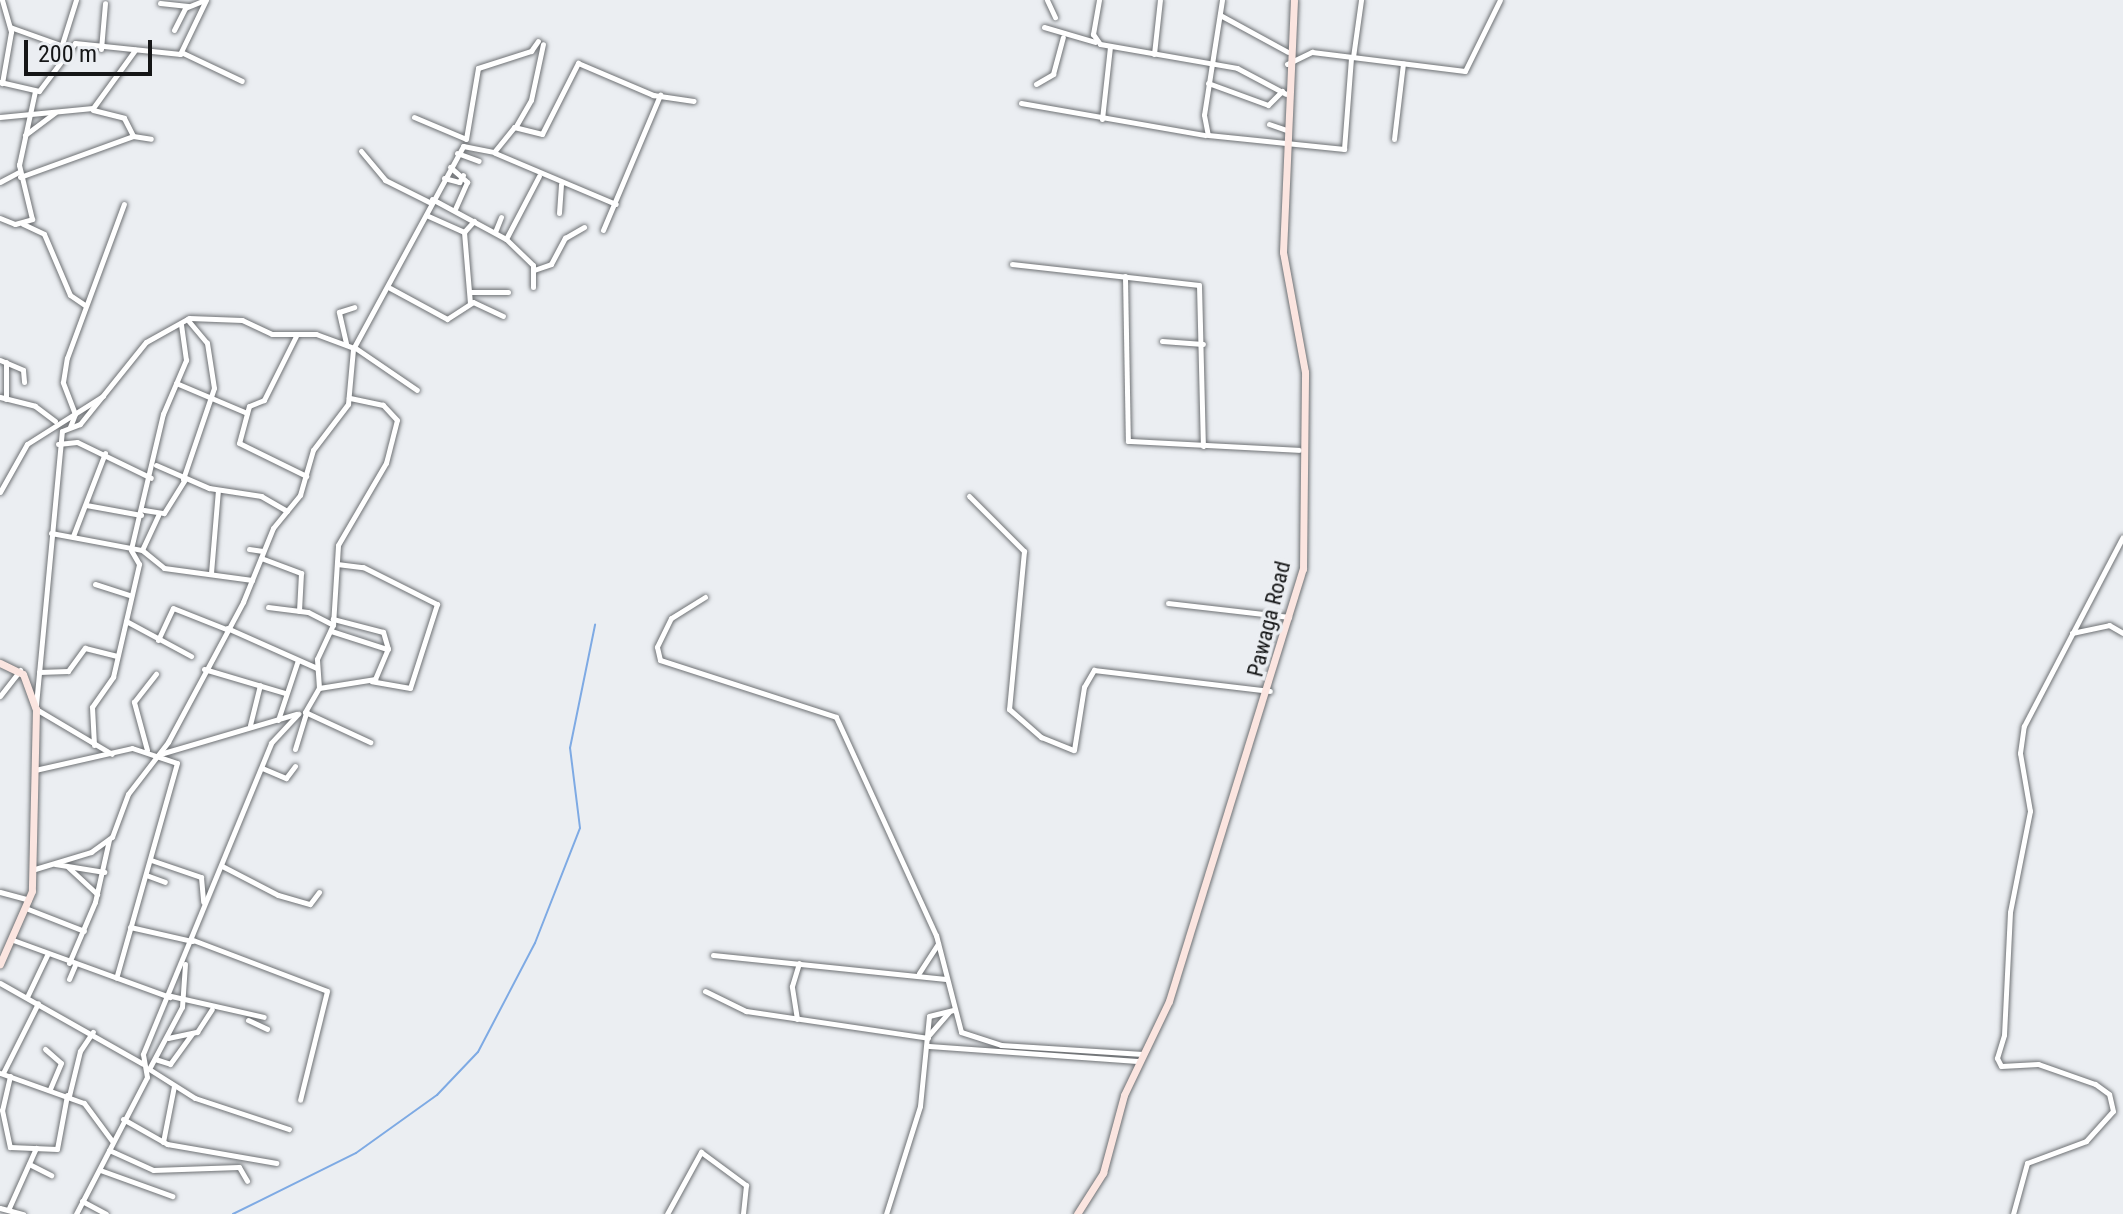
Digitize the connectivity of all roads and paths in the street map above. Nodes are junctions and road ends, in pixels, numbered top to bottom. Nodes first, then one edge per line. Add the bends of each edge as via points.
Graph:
1 (2, 0) edge
2 (76, 0) edge
3 (206, 0) edge
4 (1047, 0) edge
5 (1099, 0) edge
6 (1160, 0) edge
7 (1222, 0) edge
8 (1294, 0) edge
9 (1361, 0) edge
10 (1500, 0) edge
11 (105, 3) dead end
12 (160, 3) dead end
13 (188, 6) junction
14 (0, 13) edge
15 (9, 15) junction
16 (1220, 15) junction
17 (1055, 17) dead end
18 (10, 27) junction
19 (1044, 27) dead end
20 (174, 30) dead end
21 (1063, 37) junction
22 (1096, 42) junction
23 (60, 45) junction
24 (1110, 47) junction
25 (101, 49) junction
26 (137, 49) junction
27 (115, 52) junction
28 (1288, 52) junction
29 (183, 53) junction
30 (1154, 54) junction
31 (1352, 57) junction
32 (57, 58) junction
33 (1212, 62) junction
34 (126, 63) junction
35 (1287, 64) junction
36 (1403, 64) junction
37 (3, 66) edge
38 (242, 81) dead end
39 (1, 82) edge
40 (1208, 83) junction
41 (1036, 84) dead end
42 (35, 91) junction
43 (1284, 93) junction
44 (660, 95) junction
45 (694, 101) dead end
46 (1021, 103) dead end
47 (27, 110) junction
48 (88, 110) junction
49 (55, 111) junction
50 (0, 117) edge
51 (414, 117) dead end
52 (1102, 119) junction
53 (1269, 124) dead end
54 (516, 126) junction
55 (1286, 130) junction
56 (1206, 135) junction
57 (133, 136) junction
58 (22, 138) junction
59 (151, 139) dead end
60 (1394, 139) dead end
61 (466, 141) junction
62 (1287, 146) junction
63 (361, 151) dead end
64 (494, 152) junction
65 (457, 153) junction
66 (479, 161) dead end
67 (449, 167) junction
68 (19, 174) junction
69 (463, 175) junction
70 (539, 176) junction
71 (444, 178) junction
72 (0, 182) edge
73 (561, 184) junction
74 (431, 201) junction
75 (124, 204) dead end
76 (616, 204) junction
77 (455, 209) junction
78 (559, 213) dead end
79 (424, 215) junction
80 (501, 217) dead end
81 (1, 219) edge
82 (474, 221) junction
83 (23, 224) junction
84 (584, 227) dead end
85 (603, 230) dead end
86 (464, 232) junction
87 (495, 232) junction
88 (506, 239) junction
89 (1012, 264) dead end
90 (534, 270) junction
91 (1125, 276) junction
92 (533, 287) dead end
93 (390, 288) junction
94 (471, 292) junction
95 (508, 292) dead end
96 (470, 303) junction
97 (85, 305) junction
98 (354, 307) dead end
99 (503, 316) dead end
100 (184, 320) junction
101 (297, 334) junction
102 (1162, 341) dead end
103 (346, 344) junction
104 (1203, 344) junction
105 (354, 348) junction
106 (3, 361) edge
107 (24, 382) dead end
108 (176, 383) junction
109 (417, 390) dead end
110 (104, 396) junction
111 (3, 398) edge
112 (349, 398) junction
113 (211, 400) junction
114 (247, 413) junction
115 (75, 414) junction
116 (55, 421) junction
117 (70, 428) junction
118 (57, 444) junction
119 (1203, 446) junction
120 (1299, 450) junction
121 (105, 453) junction
122 (156, 465) junction
123 (306, 476) junction
124 (151, 478) junction
125 (184, 480) junction
126 (218, 490) junction
127 (0, 492) edge
128 (969, 496) dead end
129 (86, 505) junction
130 (287, 511) junction
131 (143, 512) junction
132 (158, 515) junction
133 (51, 533) junction
134 (73, 536) junction
135 (2123, 537) edge
136 (130, 549) junction
137 (249, 549) dead end
138 (142, 550) junction
139 (262, 555) junction
140 (337, 564) junction
141 (211, 573) junction
142 (252, 580) junction
143 (95, 584) dead end
144 (131, 596) junction
145 (705, 597) dead end
146 (1168, 603) dead end
147 (268, 607) dead end
148 (299, 611) junction
149 (1290, 617) junction
150 (126, 621) junction
151 (332, 625) junction
152 (227, 629) junction
153 (2070, 633) junction
154 (2123, 633) edge
155 (158, 640) junction
156 (388, 649) junction
157 (116, 656) junction
158 (191, 656) dead end
159 (298, 660) junction
160 (0, 663) edge
161 (204, 669) junction
162 (318, 669) junction
163 (20, 670) junction
164 (39, 672) junction
165 (156, 674) dead end
166 (372, 681) junction
167 (260, 685) junction
168 (319, 688) junction
169 (1270, 691) junction
170 (285, 693) junction
171 (0, 696) edge
172 (36, 708) junction
173 (303, 712) junction
174 (278, 720) junction
175 (250, 726) junction
176 (370, 742) dead end
177 (94, 745) junction
178 (295, 749) dead end
179 (147, 750) junction
180 (112, 754) junction
181 (159, 754) junction
182 (295, 766) dead end
183 (262, 768) junction
184 (35, 770) junction
185 (109, 840) junction
186 (151, 860) junction
187 (54, 864) junction
188 (67, 866) junction
189 (222, 866) junction
190 (35, 869) junction
191 (104, 872) junction
192 (146, 875) junction
193 (165, 882) dead end
194 (0, 892) edge
195 (319, 892) dead end
196 (97, 894) junction
197 (30, 900) junction
198 (203, 902) junction
199 (28, 909) junction
200 (130, 927) junction
201 (84, 931) junction
202 (13, 940) junction
203 (192, 940) junction
204 (938, 943) junction
205 (47, 955) junction
206 (713, 955) dead end
207 (185, 963) junction
208 (799, 963) junction
209 (0, 964) edge
210 (72, 964) junction
211 (919, 973) junction
212 (116, 978) junction
213 (69, 979) dead end
214 (946, 979) junction
215 (0, 983) edge
216 (705, 991) dead end
217 (27, 997) junction
218 (171, 997) junction
219 (183, 1002) junction
220 (38, 1003) junction
221 (212, 1008) junction
222 (951, 1011) junction
223 (264, 1017) dead end
224 (247, 1019) junction
225 (797, 1019) junction
226 (267, 1029) dead end
227 (93, 1032) junction
228 (192, 1034) junction
229 (928, 1037) junction
230 (167, 1038) junction
231 (928, 1046) junction
232 (45, 1049) dead end
233 (1142, 1058) junction
234 (155, 1059) junction
235 (143, 1064) junction
236 (149, 1070) junction
237 (4, 1074) edge
238 (174, 1086) junction
239 (50, 1089) junction
240 (68, 1096) junction
241 (300, 1100) dead end
242 (123, 1119) junction
243 (289, 1129) dead end
244 (0, 1142) edge
245 (113, 1142) junction
246 (163, 1142) junction
247 (7, 1145) junction
248 (36, 1148) junction
249 (109, 1150) junction
250 (276, 1163) dead end
251 (29, 1164) junction
252 (100, 1170) junction
253 (51, 1175) dead end
254 (247, 1181) dead end
255 (172, 1196) dead end
256 (82, 1201) junction
257 (0, 1208) edge
258 (9, 1208) junction
259 (23, 1214) edge
260 (76, 1214) edge
261 (106, 1214) edge
262 (667, 1214) edge
263 (743, 1214) edge
264 (886, 1214) edge
265 (1077, 1214) edge
266 (2013, 1214) edge

1 - 15 street
2 - 23 street
3 - 13 street
3 - 29 street
4 - 17 street
5 - 22 street
6 - 30 street
7 - 16 street
8 - 28 main road, Pawaga Road
9 - 31 street
10 - 36 street via 1468,71
11 - 25 street
12 - 13 street
13 - 20 street
14 - 15 street
15 - 18 street
16 - 28 street
16 - 33 street
18 - 23 street
18 - 37 street
19 - 21 street
21 - 22 street
21 - 41 street via 1053,74
22 - 24 street
23 - 32 street
24 - 30 street
24 - 52 street
25 - 27 street
25 - 32 street via 75,43
26 - 27 street
26 - 29 street
26 - 34 street
27 - 34 street
28 - 35 main road, Pawaga Road
29 - 38 street
30 - 33 street
31 - 35 street via 1307,53
31 - 36 street
31 - 62 street via 1346,148
32 - 42 street
33 - 40 street
33 - 43 street
34 - 48 street
35 - 43 main road, Pawaga Road
36 - 60 street
37 - 39 street
39 - 42 street
40 - 43 street via 1268,105
40 - 56 street
42 - 47 street
43 - 55 main road, Pawaga Road
44 - 45 street
44 - 54 street via 574,64 542,134
44 - 76 street
46 - 52 street
47 - 49 street
47 - 50 street
47 - 58 street
48 - 49 street
48 - 57 street via 124,118
49 - 58 street
51 - 61 street
52 - 56 street
53 - 55 street
54 - 61 street via 531,100 540,43 531,51 478,68
54 - 64 street
55 - 62 main road, Pawaga Road
56 - 62 street
57 - 59 street
57 - 68 street
58 - 68 street
61 - 64 street
61 - 65 street
62 - 120 main road, Pawaga Road via 1284,268 1306,383
63 - 74 street via 385,180
64 - 70 street
65 - 66 street
65 - 67 street
67 - 69 street
67 - 71 street
68 - 72 street
68 - 83 street via 32,214
69 - 71 street via 458,183
69 - 77 street via 467,186
70 - 73 street
70 - 88 street
71 - 74 street
73 - 76 street
73 - 78 street
74 - 77 street
74 - 79 street
75 - 97 street
76 - 85 street
77 - 82 street
79 - 86 street
79 - 93 street
80 - 87 street
81 - 83 street
82 - 86 street
82 - 87 street
83 - 97 street via 44,234 70,295
84 - 90 street via 565,238 551,264
86 - 94 street
87 - 88 street
88 - 90 street
89 - 91 street
90 - 92 street
91 - 104 street via 1199,285
91 - 119 street via 1126,438
93 - 96 street via 447,319
93 - 105 street
94 - 95 street
94 - 96 street
96 - 99 street
97 - 115 street via 63,382
98 - 103 street via 339,312
100 - 101 street via 242,320 272,334
100 - 108 street via 186,359
100 - 110 street via 146,342
100 - 113 street via 208,345
101 - 103 street
101 - 114 street via 264,400 254,401
102 - 104 street
103 - 105 street
104 - 119 street
105 - 109 street
105 - 112 street
106 - 107 street via 23,370
106 - 111 street
108 - 113 street
108 - 122 street
110 - 115 street
110 - 117 street
111 - 116 street via 35,406
112 - 123 street via 313,450
112 - 140 street via 398,417 386,463 338,545
113 - 114 street
113 - 125 street
114 - 123 street via 240,445
115 - 116 street
115 - 117 street
116 - 127 street via 21,450
117 - 118 street
118 - 121 street via 75,441
118 - 133 street
119 - 120 street
120 - 149 main road, Pawaga Road via 1304,559
121 - 124 street
121 - 129 street
122 - 124 street
122 - 125 street
123 - 130 street
124 - 131 street
125 - 126 street
125 - 132 street
126 - 130 street via 261,496
126 - 141 street
128 - 169 street via 1011,532 1025,555 1009,709 1041,737 1074,750 1084,687 1094,670
129 - 131 street
129 - 134 street
130 - 139 street
131 - 132 street
131 - 136 street
132 - 138 street
133 - 134 street
133 - 164 street
134 - 136 street
135 - 153 street via 2108,578
136 - 138 street
136 - 144 street via 139,562
137 - 139 street
138 - 141 street via 164,568
139 - 142 street
139 - 148 street via 300,571
140 - 151 street
140 - 166 street via 363,567 437,604 410,688
141 - 142 street
142 - 152 street
143 - 144 street
144 - 150 street
145 - 204 street via 671,618 657,647 660,660 836,717
146 - 149 street
147 - 148 street
148 - 151 street
149 - 169 main road, Pawaga Road
150 - 155 street
150 - 157 street
151 - 156 street
151 - 156 street via 383,632
151 - 162 street
152 - 155 street via 173,608
152 - 159 street
152 - 161 street
153 - 154 street via 2109,625
153 - 266 street via 2029,710 2020,748 2030,811 2010,912 2005,1031 1997,1058 2001,1066 2038,1064 2095,1084 2109,1094 2113,1111 2086,1141 2027,1163
155 - 158 street
156 - 166 street
157 - 164 street via 85,648 68,671
157 - 177 street via 92,707
159 - 162 street
159 - 170 street
160 - 163 main road
161 - 167 street
161 - 181 street
162 - 168 street
163 - 171 street
163 - 172 main road
164 - 172 street
165 - 179 street via 134,702
166 - 168 street
167 - 170 street
167 - 175 street
168 - 173 street
169 - 233 main road, Pawaga Road via 1169,1001
170 - 174 street
172 - 177 street
172 - 184 main road
173 - 174 street
173 - 176 street
173 - 178 street
173 - 183 street via 272,741
174 - 175 street
175 - 181 street
177 - 180 street
179 - 180 street
179 - 181 street
180 - 184 street
181 - 185 street via 133,786
181 - 186 street via 177,763
182 - 183 street via 286,778
183 - 189 street
184 - 190 main road
185 - 187 street
185 - 191 street
186 - 192 street
186 - 198 street via 201,877
187 - 188 street
187 - 190 street
188 - 191 street
188 - 196 street
189 - 195 street via 278,895 310,904
189 - 198 street
190 - 197 main road
191 - 196 street
192 - 193 street
192 - 200 street
194 - 197 street
196 - 201 street
197 - 199 main road
198 - 203 street
199 - 201 street
199 - 202 main road
200 - 203 street
200 - 212 street
201 - 210 street
202 - 205 street
202 - 209 main road
203 - 207 street
203 - 241 street via 327,991
204 - 211 street
204 - 214 street
205 - 210 street
205 - 217 street
206 - 208 street
207 - 218 street
207 - 219 street
208 - 211 street
208 - 225 street via 792,986
210 - 212 street
210 - 213 street
211 - 214 street
212 - 218 street
214 - 222 street
215 - 217 street
216 - 225 street via 746,1011
217 - 220 street
218 - 219 street
218 - 235 street
219 - 221 street
219 - 230 street
220 - 227 street
220 - 237 street
221 - 224 street
221 - 228 street
222 - 229 street
222 - 229 street via 929,1016
222 - 233 street via 961,1032 976,1040
223 - 224 street
224 - 226 street
225 - 229 street
227 - 235 street
227 - 240 street via 77,1059
228 - 230 street
228 - 234 street via 170,1064
229 - 231 street
230 - 234 street
231 - 233 street
231 - 264 street via 920,1106
232 - 239 street via 61,1063
233 - 265 main road, Pawaga Road via 1106,1165
234 - 236 street
235 - 236 street
236 - 238 street
236 - 242 street
237 - 239 street
237 - 247 street
238 - 243 street
238 - 246 street
239 - 240 street
240 - 245 street via 87,1105
240 - 248 street via 60,1143
242 - 245 street
242 - 246 street
244 - 247 street
245 - 249 street
246 - 250 street
247 - 248 street
248 - 251 street
249 - 252 street
249 - 254 street via 153,1170 239,1167
251 - 253 street
251 - 258 street
252 - 255 street
252 - 256 street
256 - 260 street
256 - 261 street
257 - 258 street
258 - 259 street
262 - 263 street via 701,1152 746,1185

